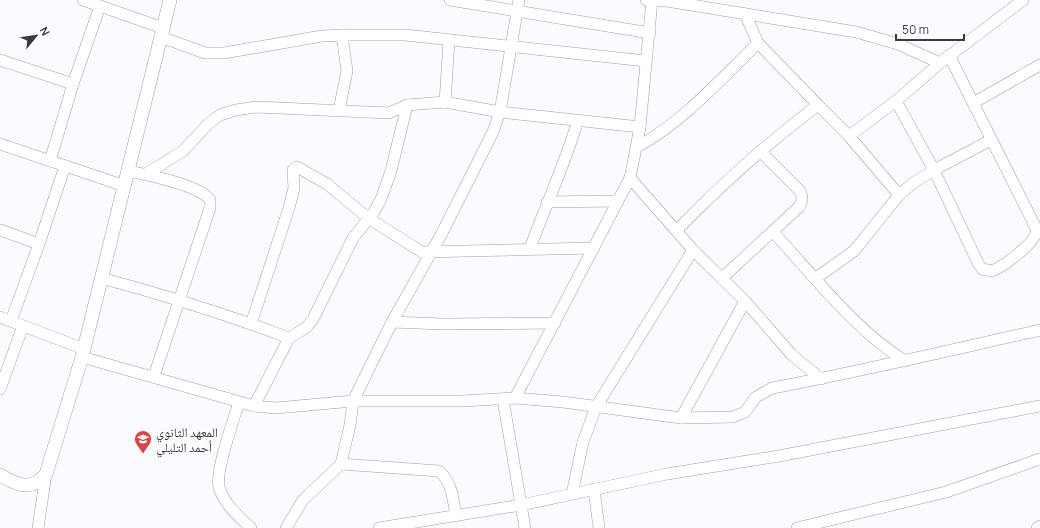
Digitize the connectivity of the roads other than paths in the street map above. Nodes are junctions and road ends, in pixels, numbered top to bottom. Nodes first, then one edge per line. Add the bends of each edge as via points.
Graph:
1 (170, 0) edge
2 (450, 0) edge
3 (1022, 0) edge
4 (650, 1) edge
5 (91, 2) edge
6 (518, 5) edge
7 (745, 14) junction
8 (162, 32) junction
9 (650, 33) junction
10 (342, 35) junction
11 (449, 40) junction
12 (758, 43) junction
13 (511, 47) junction
14 (949, 55) junction
15 (0, 60) edge
16 (646, 61) junction
17 (940, 63) junction
18 (1040, 65) edge
19 (73, 84) junction
20 (896, 101) junction
21 (445, 102) junction
22 (973, 103) junction
23 (407, 105) junction
24 (818, 105) junction
25 (339, 110) junction
26 (500, 112) junction
27 (578, 120) junction
28 (640, 127) junction
29 (849, 136) junction
30 (991, 140) junction
31 (0, 144) edge
32 (637, 148) junction
33 (760, 151) junction
34 (50, 161) junction
35 (65, 166) junction
36 (934, 170) junction
37 (129, 171) junction
38 (146, 174) junction
39 (630, 178) junction
40 (125, 186) junction
41 (899, 195) junction
42 (618, 201) junction
43 (547, 202) junction
44 (368, 218) junction
45 (0, 230) edge
46 (676, 230) junction
47 (773, 232) junction
48 (39, 244) junction
49 (530, 248) junction
50 (594, 248) junction
51 (693, 250) junction
52 (431, 252) junction
53 (101, 278) junction
54 (722, 278) junction
55 (816, 278) junction
56 (179, 301) junction
57 (745, 301) junction
58 (0, 316) edge
59 (11, 321) junction
60 (392, 322) junction
61 (555, 323) junction
62 (251, 324) junction
63 (23, 326) junction
64 (1040, 330) edge
65 (289, 338) junction
66 (82, 353) junction
67 (905, 361) junction
68 (154, 376) junction
69 (821, 379) junction
70 (0, 389) edge
71 (515, 398) junction
72 (503, 399) junction
73 (353, 401) junction
74 (239, 402) junction
75 (254, 406) junction
76 (1040, 406) edge
77 (596, 407) junction
78 (681, 418) junction
79 (1040, 459) edge
80 (341, 464) junction
81 (46, 474) junction
82 (0, 475) edge
83 (594, 489) junction
84 (572, 494) junction
85 (521, 505) junction
86 (456, 516) junction
87 (1040, 526) edge
88 (38, 528) edge
89 (251, 528) edge
90 (286, 528) edge
91 (379, 528) edge
92 (525, 528) edge
93 (599, 528) edge
94 (797, 528) edge
95 (1037, 528) edge

1 - 8 street
2 - 6 street
3 - 14 street
4 - 7 street via 667,1
4 - 9 street
5 - 8 street
5 - 19 street
6 - 9 street
6 - 13 street
7 - 12 street
7 - 17 street via 877,37
8 - 10 street via 205,53 224,53 322,36
8 - 37 street
9 - 16 street
10 - 11 street via 405,35
10 - 25 street via 347,71
11 - 13 street
11 - 21 street
12 - 24 street
12 - 32 street via 664,132
13 - 16 street
13 - 26 street
14 - 17 street
14 - 22 street
15 - 19 street
16 - 28 street
17 - 20 street
18 - 22 street
19 - 34 street
20 - 29 street
20 - 36 street
21 - 23 street
21 - 26 street
22 - 30 street
23 - 25 street via 389,113
23 - 44 street via 391,171 381,199
24 - 29 street
24 - 33 street
25 - 38 street via 256,107 220,115 183,151
26 - 27 street
26 - 52 street via 493,132
27 - 28 street
27 - 43 street via 561,173
28 - 32 street
29 - 41 street
30 - 36 street
30 - 36 street via 1037,230 1034,239 997,269 987,271 978,263
31 - 34 street
32 - 39 street
33 - 46 street
33 - 47 street via 802,194 799,207
34 - 35 street
35 - 40 street
35 - 48 street
36 - 41 street
37 - 38 street
37 - 40 street
38 - 56 street via 200,190 210,200 210,208
39 - 42 street
39 - 46 street
40 - 53 street
41 - 55 street via 854,251
42 - 43 street
42 - 50 street
43 - 49 street
44 - 52 street via 414,248 422,252
44 - 62 street via 327,184 297,167 294,169 294,188 289,208
44 - 65 street via 353,238 313,319 307,327
45 - 48 street
46 - 51 street
47 - 54 street
47 - 55 street
48 - 59 street
49 - 50 street
49 - 52 street
50 - 61 street
51 - 54 street
51 - 77 street
52 - 60 street
53 - 56 street
53 - 66 street
54 - 57 street
55 - 67 street via 865,331
56 - 62 street
56 - 68 street
57 - 69 street via 791,354
57 - 78 street
58 - 59 street
59 - 63 street
60 - 61 street
60 - 73 street
61 - 71 street
62 - 65 street
63 - 66 street
63 - 70 street
64 - 67 street
65 - 75 street
66 - 68 street
66 - 81 street
67 - 69 street
68 - 74 street
69 - 78 street via 766,390 756,397 745,412 737,416
71 - 72 street
71 - 77 street
72 - 73 street
72 - 85 street
73 - 75 street via 291,407
73 - 80 street
74 - 75 street
74 - 89 street via 220,471 219,485 232,511
76 - 83 street
77 - 78 street
77 - 84 street via 583,442
79 - 94 street via 946,492
80 - 86 street via 439,471 447,477
80 - 90 street via 303,500
81 - 82 street via 36,483 22,485
81 - 88 street
83 - 84 street
83 - 93 street
84 - 85 street
85 - 86 street
85 - 92 street
86 - 91 street
87 - 95 street

